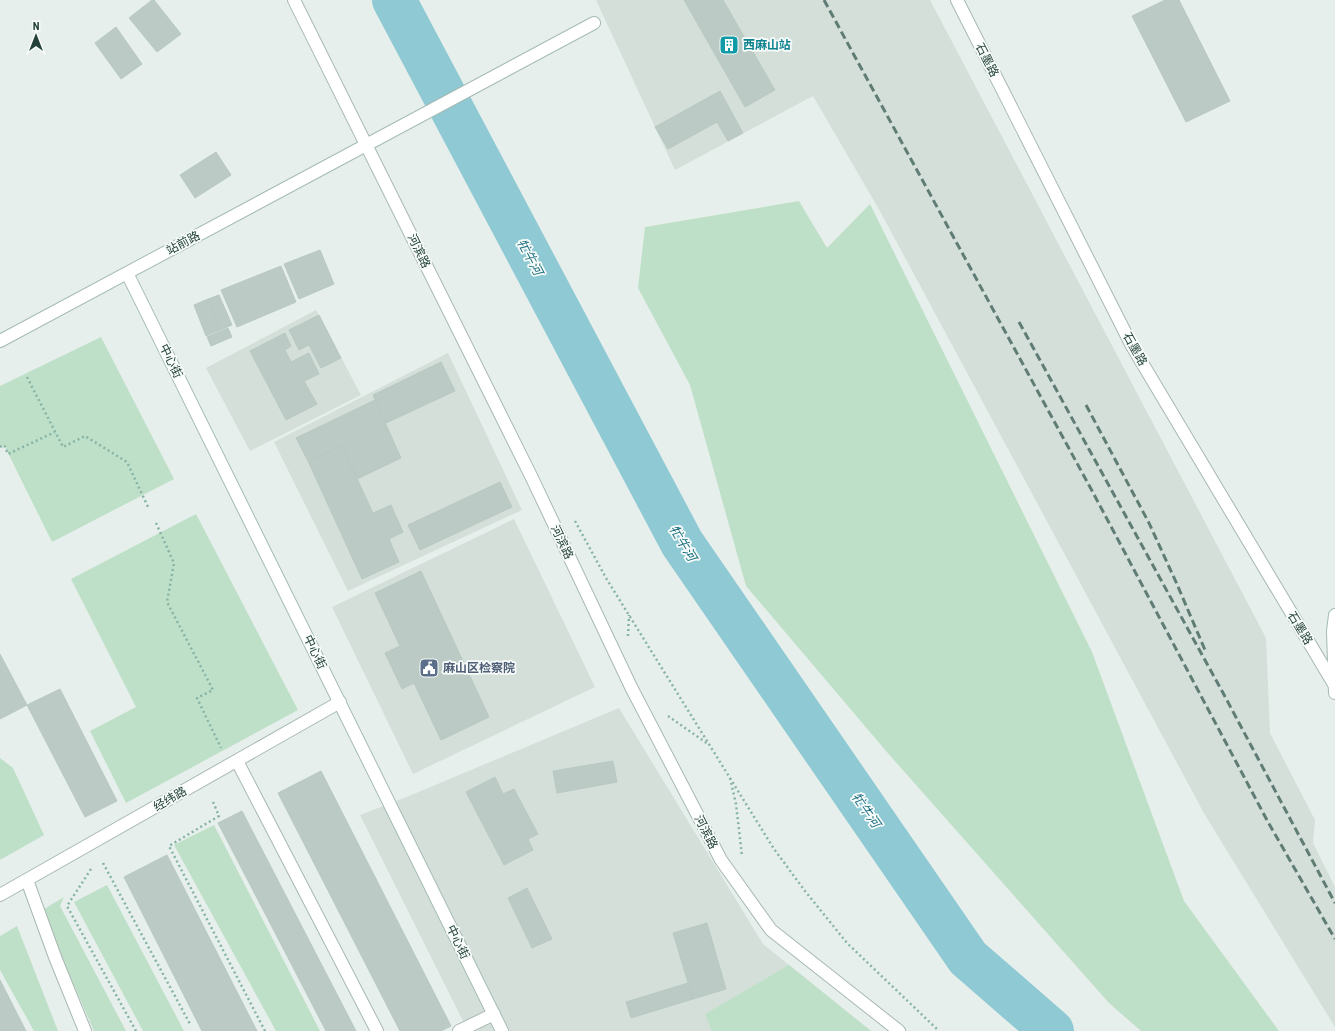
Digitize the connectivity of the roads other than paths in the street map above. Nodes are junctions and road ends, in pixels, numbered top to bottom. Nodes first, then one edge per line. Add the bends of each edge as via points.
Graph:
1 (294, 0) edge
2 (957, 0) edge
3 (594, 23) dead end
4 (367, 145) junction
5 (127, 273) junction
6 (0, 341) edge
7 (1335, 615) edge
8 (1335, 686) edge
9 (1335, 693) edge
10 (340, 702) junction
11 (233, 763) junction
12 (28, 880) junction
13 (0, 895) edge
14 (494, 1014) junction
15 (85, 1031) edge
16 (377, 1031) edge
17 (460, 1031) edge
18 (502, 1031) edge
19 (898, 1031) edge

1 - 4 street, 河滨路
2 - 8 street, 石墨路 via 1132,346
3 - 4 street, 站前路
4 - 5 street, 站前路
4 - 19 street, 河滨路 via 532,478 631,687 721,860 771,930
5 - 6 street, 站前路
5 - 10 street, 中心街
7 - 8 street
8 - 9 street
10 - 11 street, 经纬路
10 - 14 street, 中心街
11 - 12 street, 经纬路
11 - 16 street
12 - 13 street, 经纬路
12 - 15 street via 54,957
14 - 17 street
14 - 18 street, 中心街

